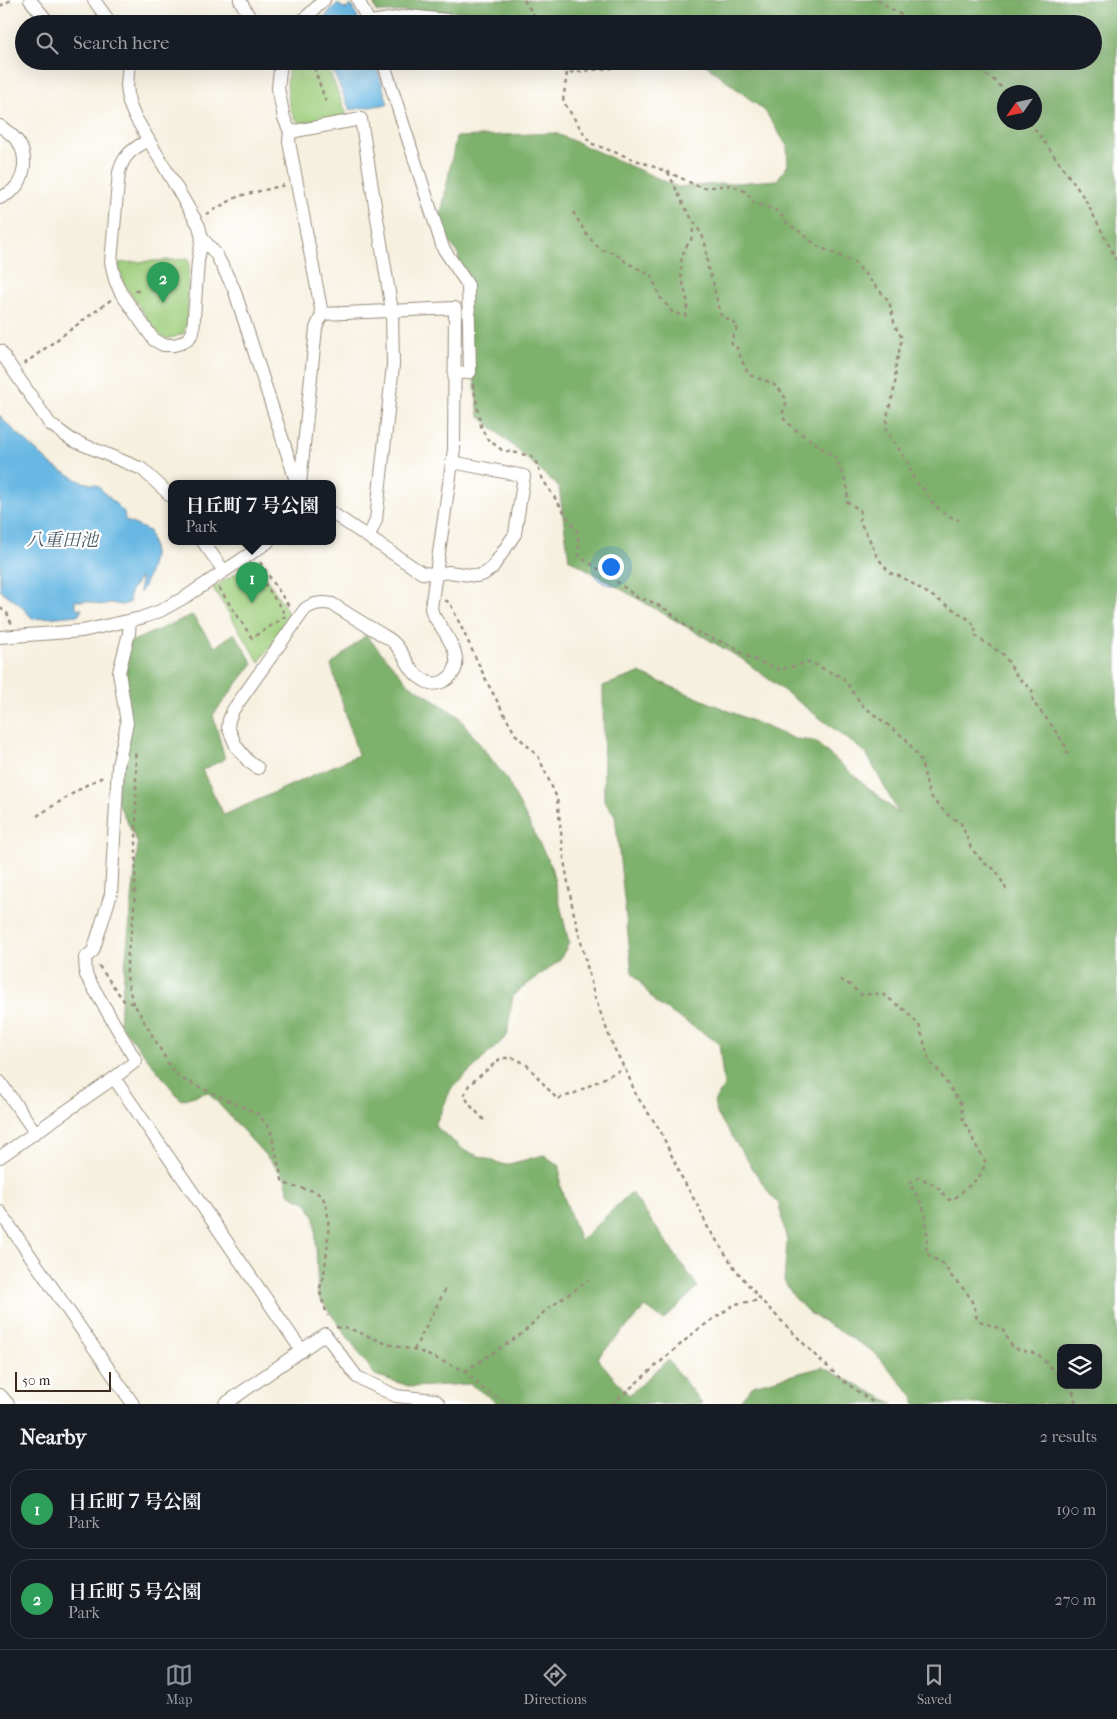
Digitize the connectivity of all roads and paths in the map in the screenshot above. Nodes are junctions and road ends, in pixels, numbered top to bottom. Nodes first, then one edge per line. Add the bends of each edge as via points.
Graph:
1 (11, 0) edge
2 (30, 0) edge
3 (94, 0) edge
4 (240, 0) edge
5 (324, 0) edge
6 (358, 0) edge
7 (524, 0) edge
8 (878, 0) edge
9 (0, 6) edge
10 (42, 15) edge
11 (104, 15) edge
12 (248, 15) edge
13 (308, 15) edge
14 (366, 15) edge
15 (534, 15) edge
16 (901, 15) edge
17 (128, 70) edge
18 (280, 70) edge
19 (315, 70) edge
20 (386, 70) edge
21 (589, 70) edge
22 (979, 70) edge
23 (567, 72) joint
24 (999, 85) edge
25 (327, 105) dead end
26 (0, 126) edge
27 (1036, 130) edge
28 (290, 132) junction
29 (148, 140) junction
30 (668, 172) junction
31 (296, 182) junction
32 (0, 198) edge
33 (573, 212) dead end
34 (195, 220) junction
35 (694, 223) junction
36 (202, 238) junction
37 (1117, 261) edge
38 (121, 292) junction
39 (392, 312) junction
40 (322, 314) junction
41 (0, 351) edge
42 (14, 371) junction
43 (470, 372) junction
44 (454, 374) junction
45 (452, 462) junction
46 (297, 480) edge
47 (298, 480) edge
48 (168, 492) edge
49 (336, 515) edge
50 (959, 520) dead end
51 (369, 536) junction
52 (205, 545) edge
53 (263, 545) edge
54 (248, 555) junction
55 (224, 571) junction
56 (436, 574) junction
57 (219, 588) dead end
58 (433, 592) junction
59 (0, 608) edge
60 (297, 620) junction
61 (130, 621) junction
62 (15, 636) junction
63 (0, 637) edge
64 (135, 749) dead end
65 (1068, 758) dead end
66 (118, 766) junction
67 (258, 768) dead end
68 (37, 816) dead end
69 (1008, 893) dead end
70 (93, 951) junction
71 (840, 980) dead end
72 (134, 1004) junction
73 (624, 1068) junction
74 (114, 1078) junction
75 (0, 1082) edge
76 (484, 1120) dead end
77 (35, 1132) junction
78 (0, 1157) edge
79 (0, 1212) edge
80 (589, 1280) dead end
81 (447, 1286) dead end
82 (761, 1300) junction
83 (328, 1316) dead end
84 (325, 1334) junction
85 (302, 1350) junction
86 (414, 1350) junction
87 (465, 1371) junction
88 (1057, 1374) edge
89 (1070, 1389) edge
90 (0, 1395) edge
91 (8, 1404) edge
92 (133, 1404) edge
93 (225, 1404) edge
94 (439, 1404) edge
95 (510, 1404) edge
96 (612, 1404) edge
97 (875, 1404) edge
98 (1076, 1404) edge

1 - 9 path
2 - 10 street
3 - 11 street
4 - 12 street
5 - 13 street
6 - 14 street
7 - 15 path
8 - 16 path
17 - 29 street via 126,85 129,103
18 - 28 street via 278,88
19 - 25 path
20 - 43 street via 442,248 468,285
21 - 23 path
22 - 24 path
23 - 30 path via 563,101 590,143
26 - 32 street via 20,144 24,165 19,183
27 - 37 path via 1085,200
28 - 31 street via 288,142
28 - 39 street via 361,119
29 - 34 street
29 - 38 street via 128,152 119,172 111,262
30 - 35 path
30 - 50 path via 702,188 731,185 747,192 754,203 774,209 817,246 854,262 889,301 895,326 902,338 886,431 907,460 914,480 934,505
31 - 34 path via 239,196
31 - 40 street
33 - 35 path via 601,250 615,253 651,275 660,297 673,313 684,316 688,304 681,262 691,240
34 - 36 street
35 - 65 path via 705,243 720,314 738,326 731,340 744,361 745,369 751,376 773,383 787,401 784,419 836,458 848,488 847,502 860,510 859,521 877,557 890,573 902,577 967,618 976,627 974,635 1004,655 1018,678 1032,690 1033,702 1050,722 1066,748
36 - 38 street via 194,327 189,338 181,344 163,345 154,340
36 - 46 street via 216,254 234,289
38 - 42 path
39 - 40 street
39 - 44 street via 455,308
39 - 51 street via 393,365 376,520
40 - 47 street via 316,328
41 - 42 street
42 - 48 street via 50,424 72,440 142,469
43 - 44 street
43 - 69 path via 486,438 502,450 530,456 536,462 543,480 578,534 579,556 639,599 667,610 687,627 733,646 746,656 780,670 809,662 843,678 862,705 906,739 921,761 929,793 948,814 962,822 970,848 996,870
44 - 45 street
45 - 56 street
45 - 56 street via 524,476 515,534 492,568 477,576 449,572
49 - 51 street
51 - 56 street via 422,573
52 - 55 street
53 - 54 street
54 - 55 street
54 - 57 path via 250,569 254,567 286,616 252,638
54 - 60 path
55 - 61 street via 166,608
56 - 58 street
58 - 60 street via 433,615 457,659 451,675 439,683 419,678 394,643 332,604 321,602 310,606
58 - 73 path via 450,603 515,734 538,756 557,798 573,910 595,998
59 - 62 path via 7,613
60 - 67 street via 229,720 228,728 236,746
61 - 62 street via 82,631
61 - 66 street via 120,672 127,723
62 - 63 street
64 - 72 path via 134,908 126,962 129,993
66 - 68 path
66 - 70 street via 112,894
70 - 72 path via 96,961 124,1001
70 - 74 street via 85,958 86,975 136,1061
71 - 88 path via 864,996 873,993 884,995 919,1025 930,1063 961,1104 963,1121 986,1162 979,1176 949,1200 936,1186 919,1177 909,1183 926,1218 926,1252 930,1258 943,1264 974,1302 977,1320 1003,1330 1013,1348 1038,1354
72 - 83 path via 174,1073 258,1114 270,1128 282,1180 288,1186 314,1191 321,1196 327,1206 328,1219 324,1278 320,1288
73 - 76 path via 573,1094 556,1099 526,1064 514,1058 501,1058 469,1085 464,1095
73 - 82 path via 636,1095 660,1130 707,1226 736,1270
74 - 77 street
74 - 85 street
75 - 77 street
77 - 78 street
79 - 92 street
80 - 87 path via 546,1310 523,1333
81 - 86 path
82 - 96 path via 735,1304 696,1331
82 - 97 path via 842,1380
84 - 85 street
84 - 86 path via 335,1326
84 - 94 street via 357,1377 396,1396 435,1400
85 - 93 street
86 - 87 path
87 - 95 path via 486,1392
89 - 98 path
90 - 91 street

